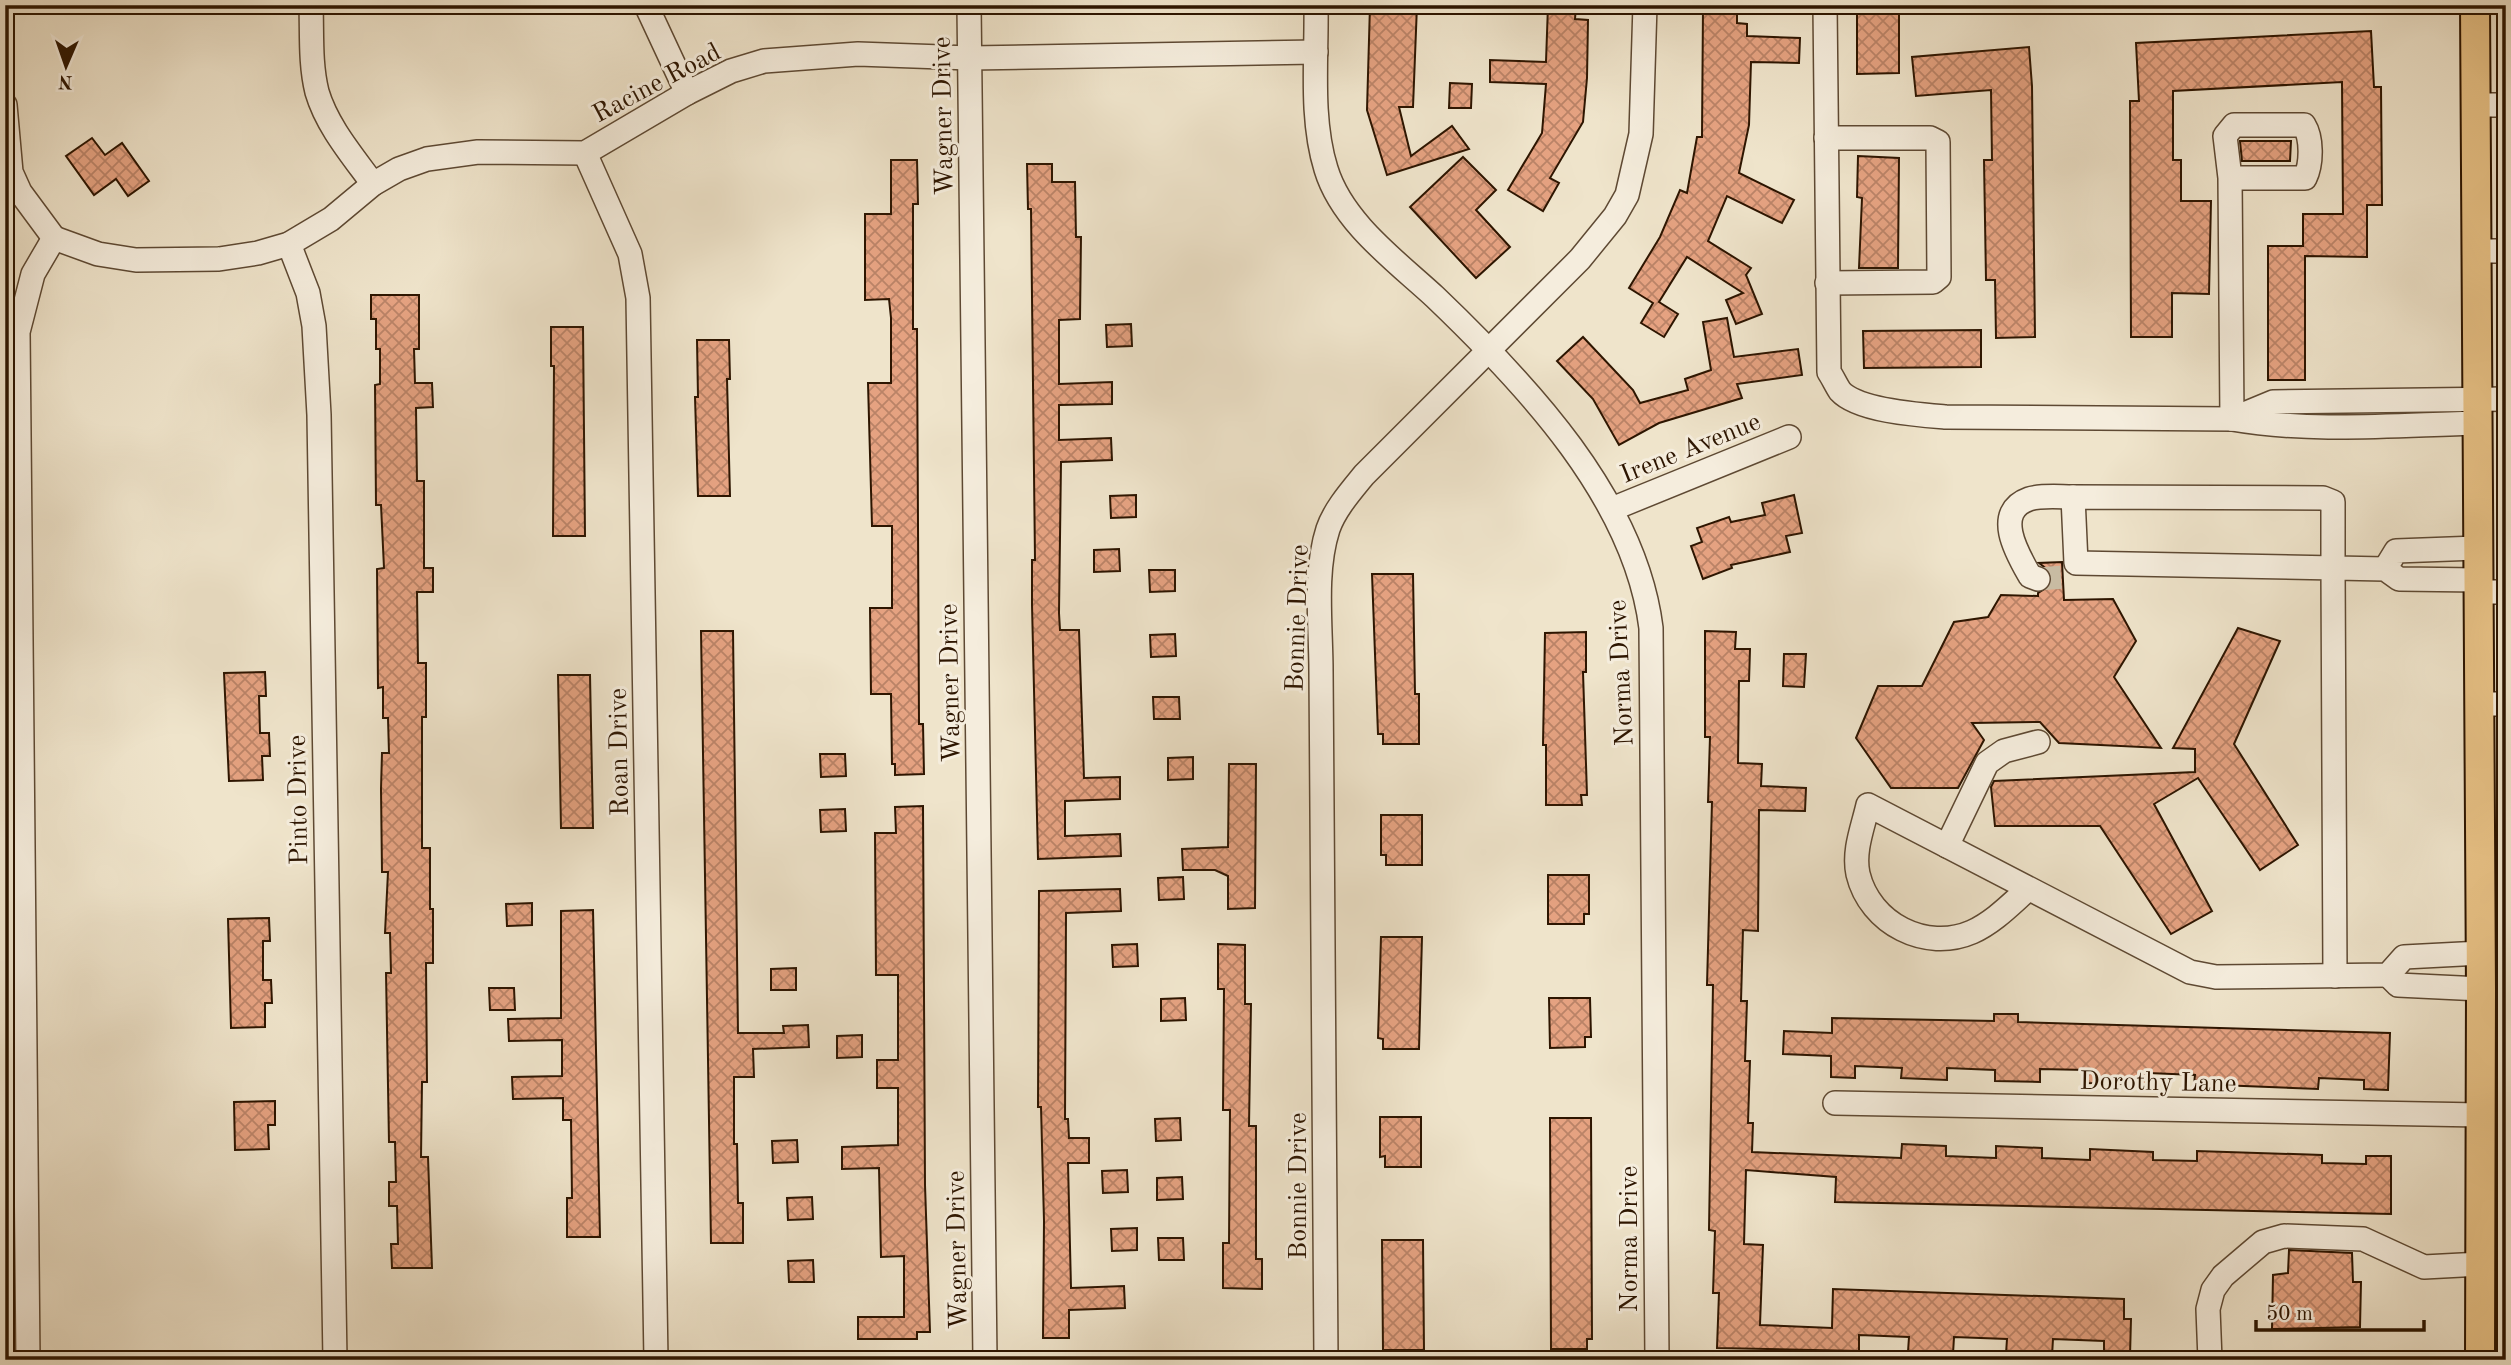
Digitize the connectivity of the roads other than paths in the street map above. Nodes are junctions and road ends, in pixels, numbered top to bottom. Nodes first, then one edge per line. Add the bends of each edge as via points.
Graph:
1 (311, 5) edge
2 (646, 5) edge
3 (969, 5) edge
4 (1316, 5) edge
5 (1645, 5) edge
6 (1825, 5) edge
7 (2475, 5) edge
8 (1317, 52) junction
9 (970, 58) junction
10 (687, 93) junction
11 (2476, 105) junction
12 (2506, 105) edge
13 (5, 106) edge
14 (1826, 138) junction
15 (585, 153) junction
16 (2230, 178) dead end
17 (373, 184) junction
18 (54, 239) junction
19 (289, 244) junction
20 (2477, 251) junction
21 (2506, 251) edge
22 (1827, 283) junction
23 (1489, 348) junction
24 (2506, 399) edge
25 (2478, 411) junction
26 (2232, 419) junction
27 (1789, 437) dead end
28 (2073, 497) junction
29 (1612, 509) junction
30 (2477, 548) junction
31 (2333, 568) junction
32 (2385, 569) junction
33 (2038, 579) dead end
34 (2478, 586) junction
35 (2506, 592) edge
36 (2492, 704) edge
37 (2038, 742) dead end
38 (1947, 846) junction
39 (2028, 889) junction
40 (2481, 953) junction
41 (2388, 975) junction
42 (2335, 976) junction
43 (2481, 989) junction
44 (1835, 1103) dead end
45 (2480, 1115) junction
46 (2481, 1265) junction
47 (28, 1360) edge
48 (335, 1360) edge
49 (656, 1360) edge
50 (985, 1360) edge
51 (1326, 1360) edge
52 (1657, 1360) edge
53 (2210, 1360) edge
54 (2480, 1360) edge

1 - 17 street via 317,90 334,128
2 - 10 street
3 - 9 street, Wagner Drive
4 - 8 street
5 - 23 street via 1641,134 1627,195 1601,236
6 - 14 street
7 - 11 main road
8 - 9 street, Racine Road
8 - 23 street via 1318,133 1326,171 1343,203 1364,231
9 - 10 street, Racine Road via 804,56 731,71
9 - 50 street, Wagner Drive
10 - 15 street, Racine Road
11 - 12 street
11 - 20 main road
13 - 18 street via 11,172
14 - 22 street
14 - 22 street via 1930,138 1938,142 1939,277 1933,282
15 - 17 street, Racine Road via 449,155 398,169
15 - 49 street, Roan Drive via 630,254 638,298
16 - 26 street
17 - 19 street, Racine Road via 331,219
18 - 19 street, Racine Road via 136,260 219,259
18 - 47 street via 33,274 18,332
19 - 48 street, Pinto Drive via 308,293 314,326 319,415
20 - 21 street
20 - 25 main road
22 - 26 street via 1829,372 1842,393 1864,403 1946,418
23 - 29 street, Norma Drive via 1559,432
23 - 51 street, Bonnie Drive via 1363,475 1328,528 1322,559
24 - 25 street
25 - 26 street via 2273,402
25 - 30 main road
27 - 29 street, Irene Avenue
28 - 31 street via 2323,498 2333,502
28 - 31 street via 2070,570
28 - 33 street via 2031,498 2019,504 2012,515 2011,542 2030,576
29 - 52 street, Norma Drive via 1643,579 1651,628
30 - 32 street via 2396,551
30 - 34 main road
31 - 32 street
31 - 42 street
32 - 34 street via 2399,579
34 - 35 street
34 - 36 main road
36 - 40 main road
37 - 38 street via 2004,751 1987,763
38 - 39 street
38 - 39 street via 1868,804 1856,853 1858,874 1871,904 1884,919 1919,937 1936,940 1970,933 1989,924
39 - 42 street via 2190,972 2216,977
40 - 41 street via 2404,957
40 - 43 main road
41 - 42 street
41 - 43 street via 2398,985
43 - 45 main road
44 - 45 street, Dorothy Lane
45 - 46 main road
46 - 53 street via 2424,1267 2363,1239 2284,1236 2263,1242 2213,1290 2208,1309
46 - 54 main road

